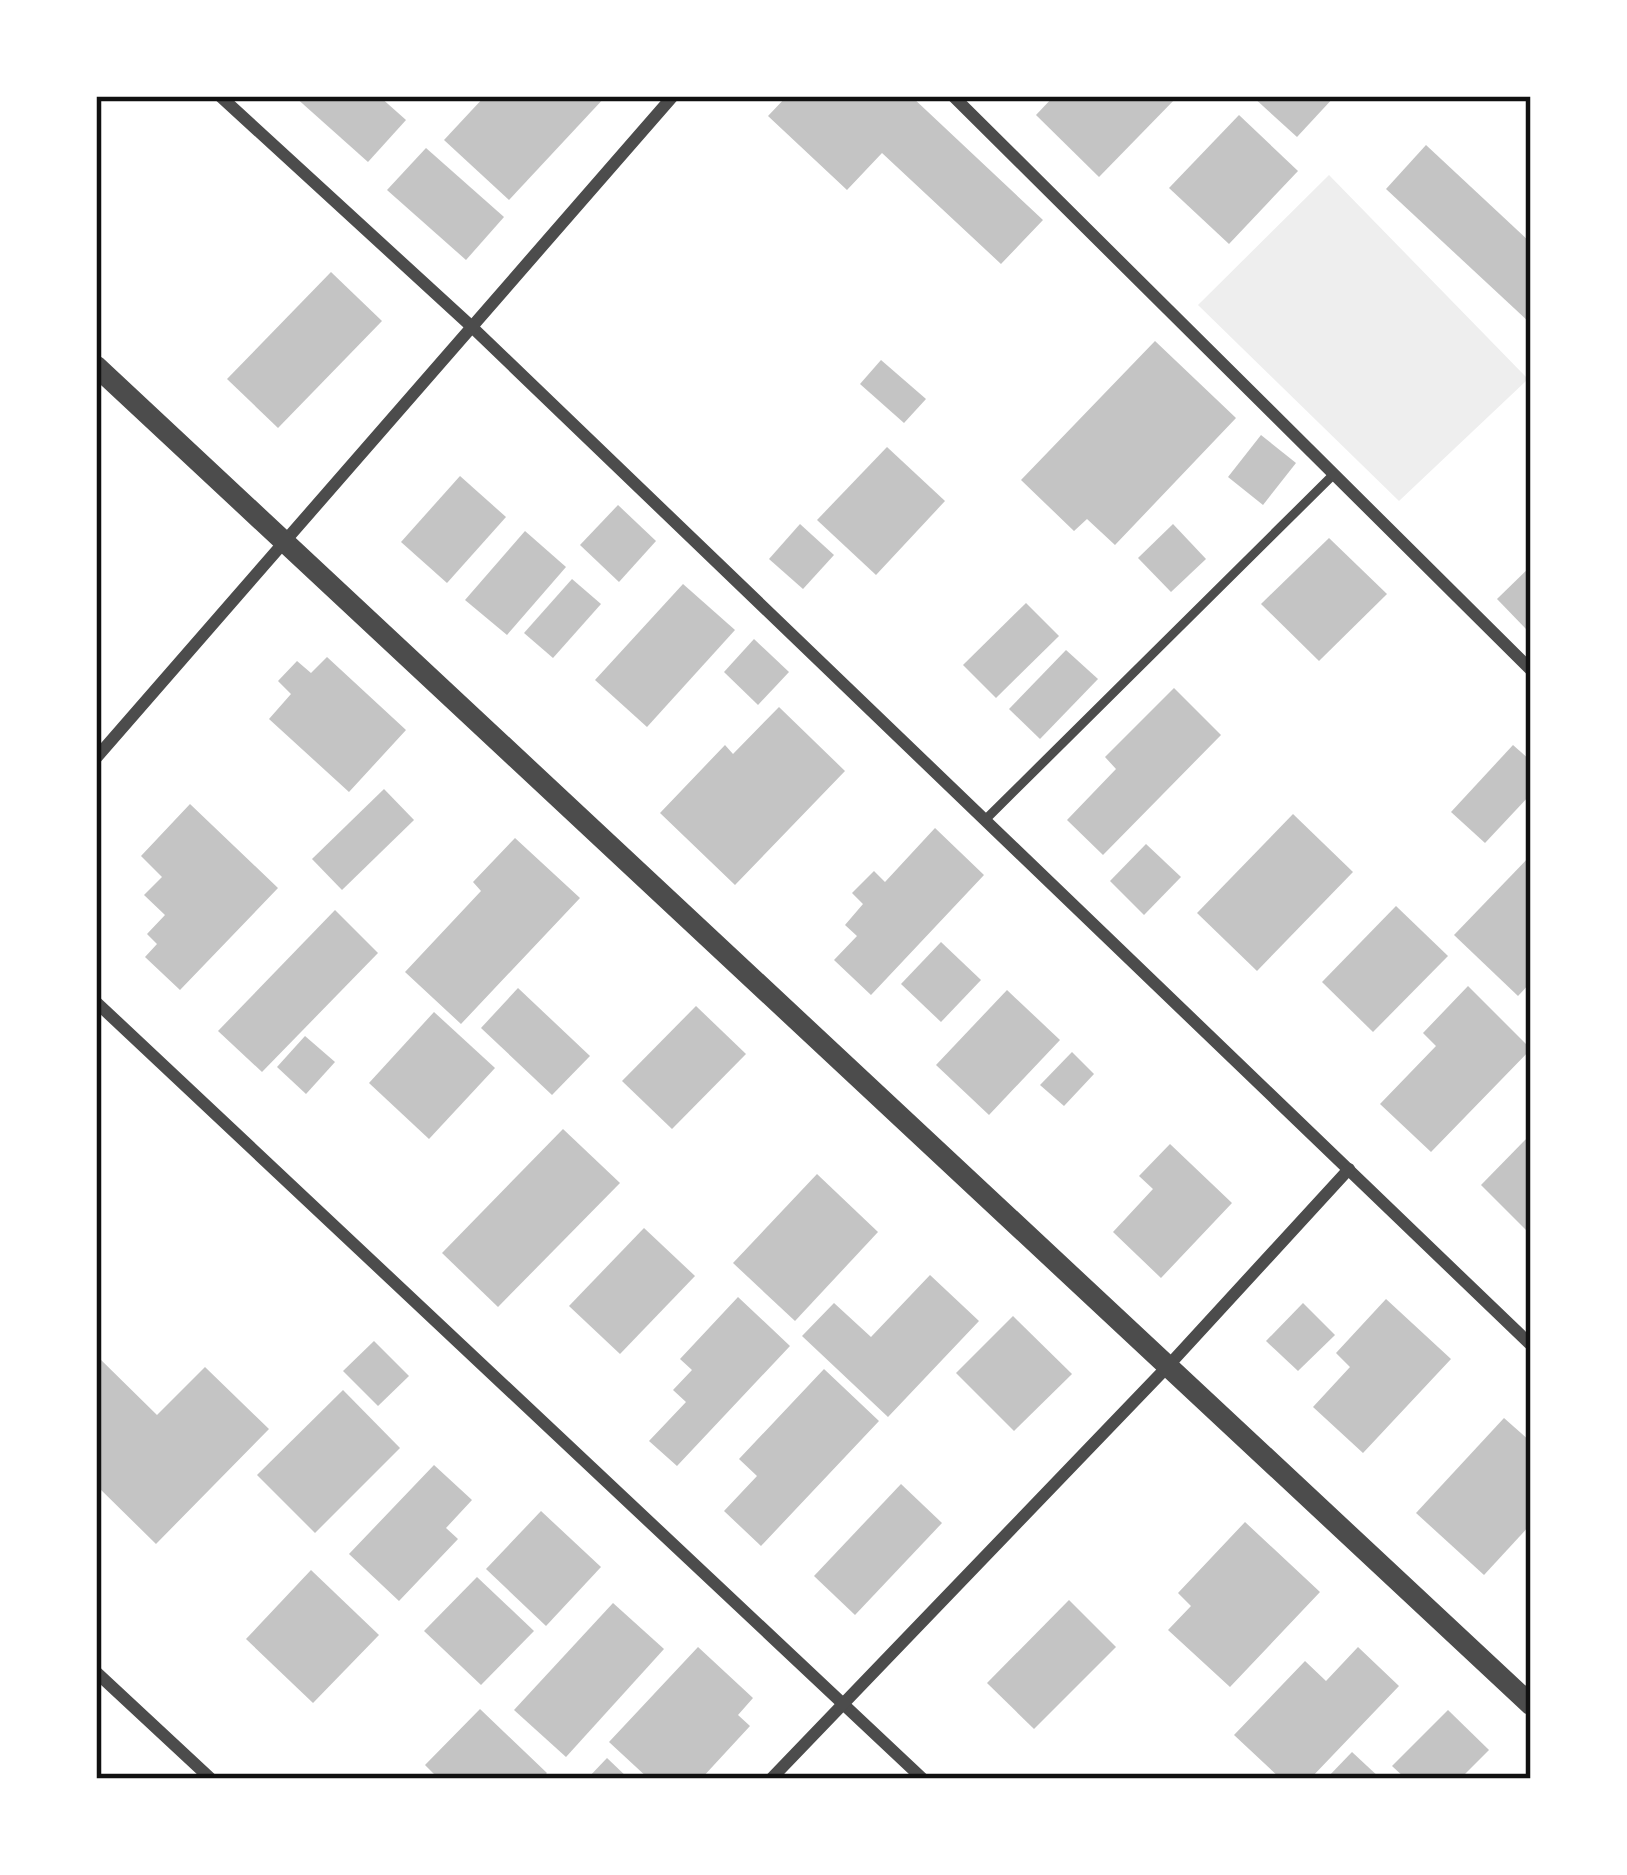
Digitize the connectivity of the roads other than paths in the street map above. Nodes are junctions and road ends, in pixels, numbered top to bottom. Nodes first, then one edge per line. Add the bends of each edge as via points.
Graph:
1 (220, 96) edge
2 (673, 96) edge
3 (953, 96) edge
4 (472, 327) junction
5 (96, 367) edge
6 (1333, 475) junction
7 (284, 543) junction
8 (1531, 670) edge
9 (96, 758) edge
10 (986, 819) junction
11 (96, 1002) edge
12 (1349, 1169) junction
13 (1531, 1345) edge
14 (1169, 1365) junction
15 (96, 1672) edge
16 (842, 1704) junction
17 (1531, 1705) edge
18 (211, 1779) edge
19 (771, 1779) edge
20 (923, 1779) edge

1 - 4 street
2 - 4 street
3 - 6 street
4 - 7 street
4 - 10 street
5 - 7 street
6 - 8 street
6 - 10 lane
7 - 9 street
7 - 14 street
10 - 12 street
11 - 16 street
12 - 13 street
12 - 14 street
14 - 16 street
14 - 17 street
15 - 18 street
16 - 19 street
16 - 20 street

